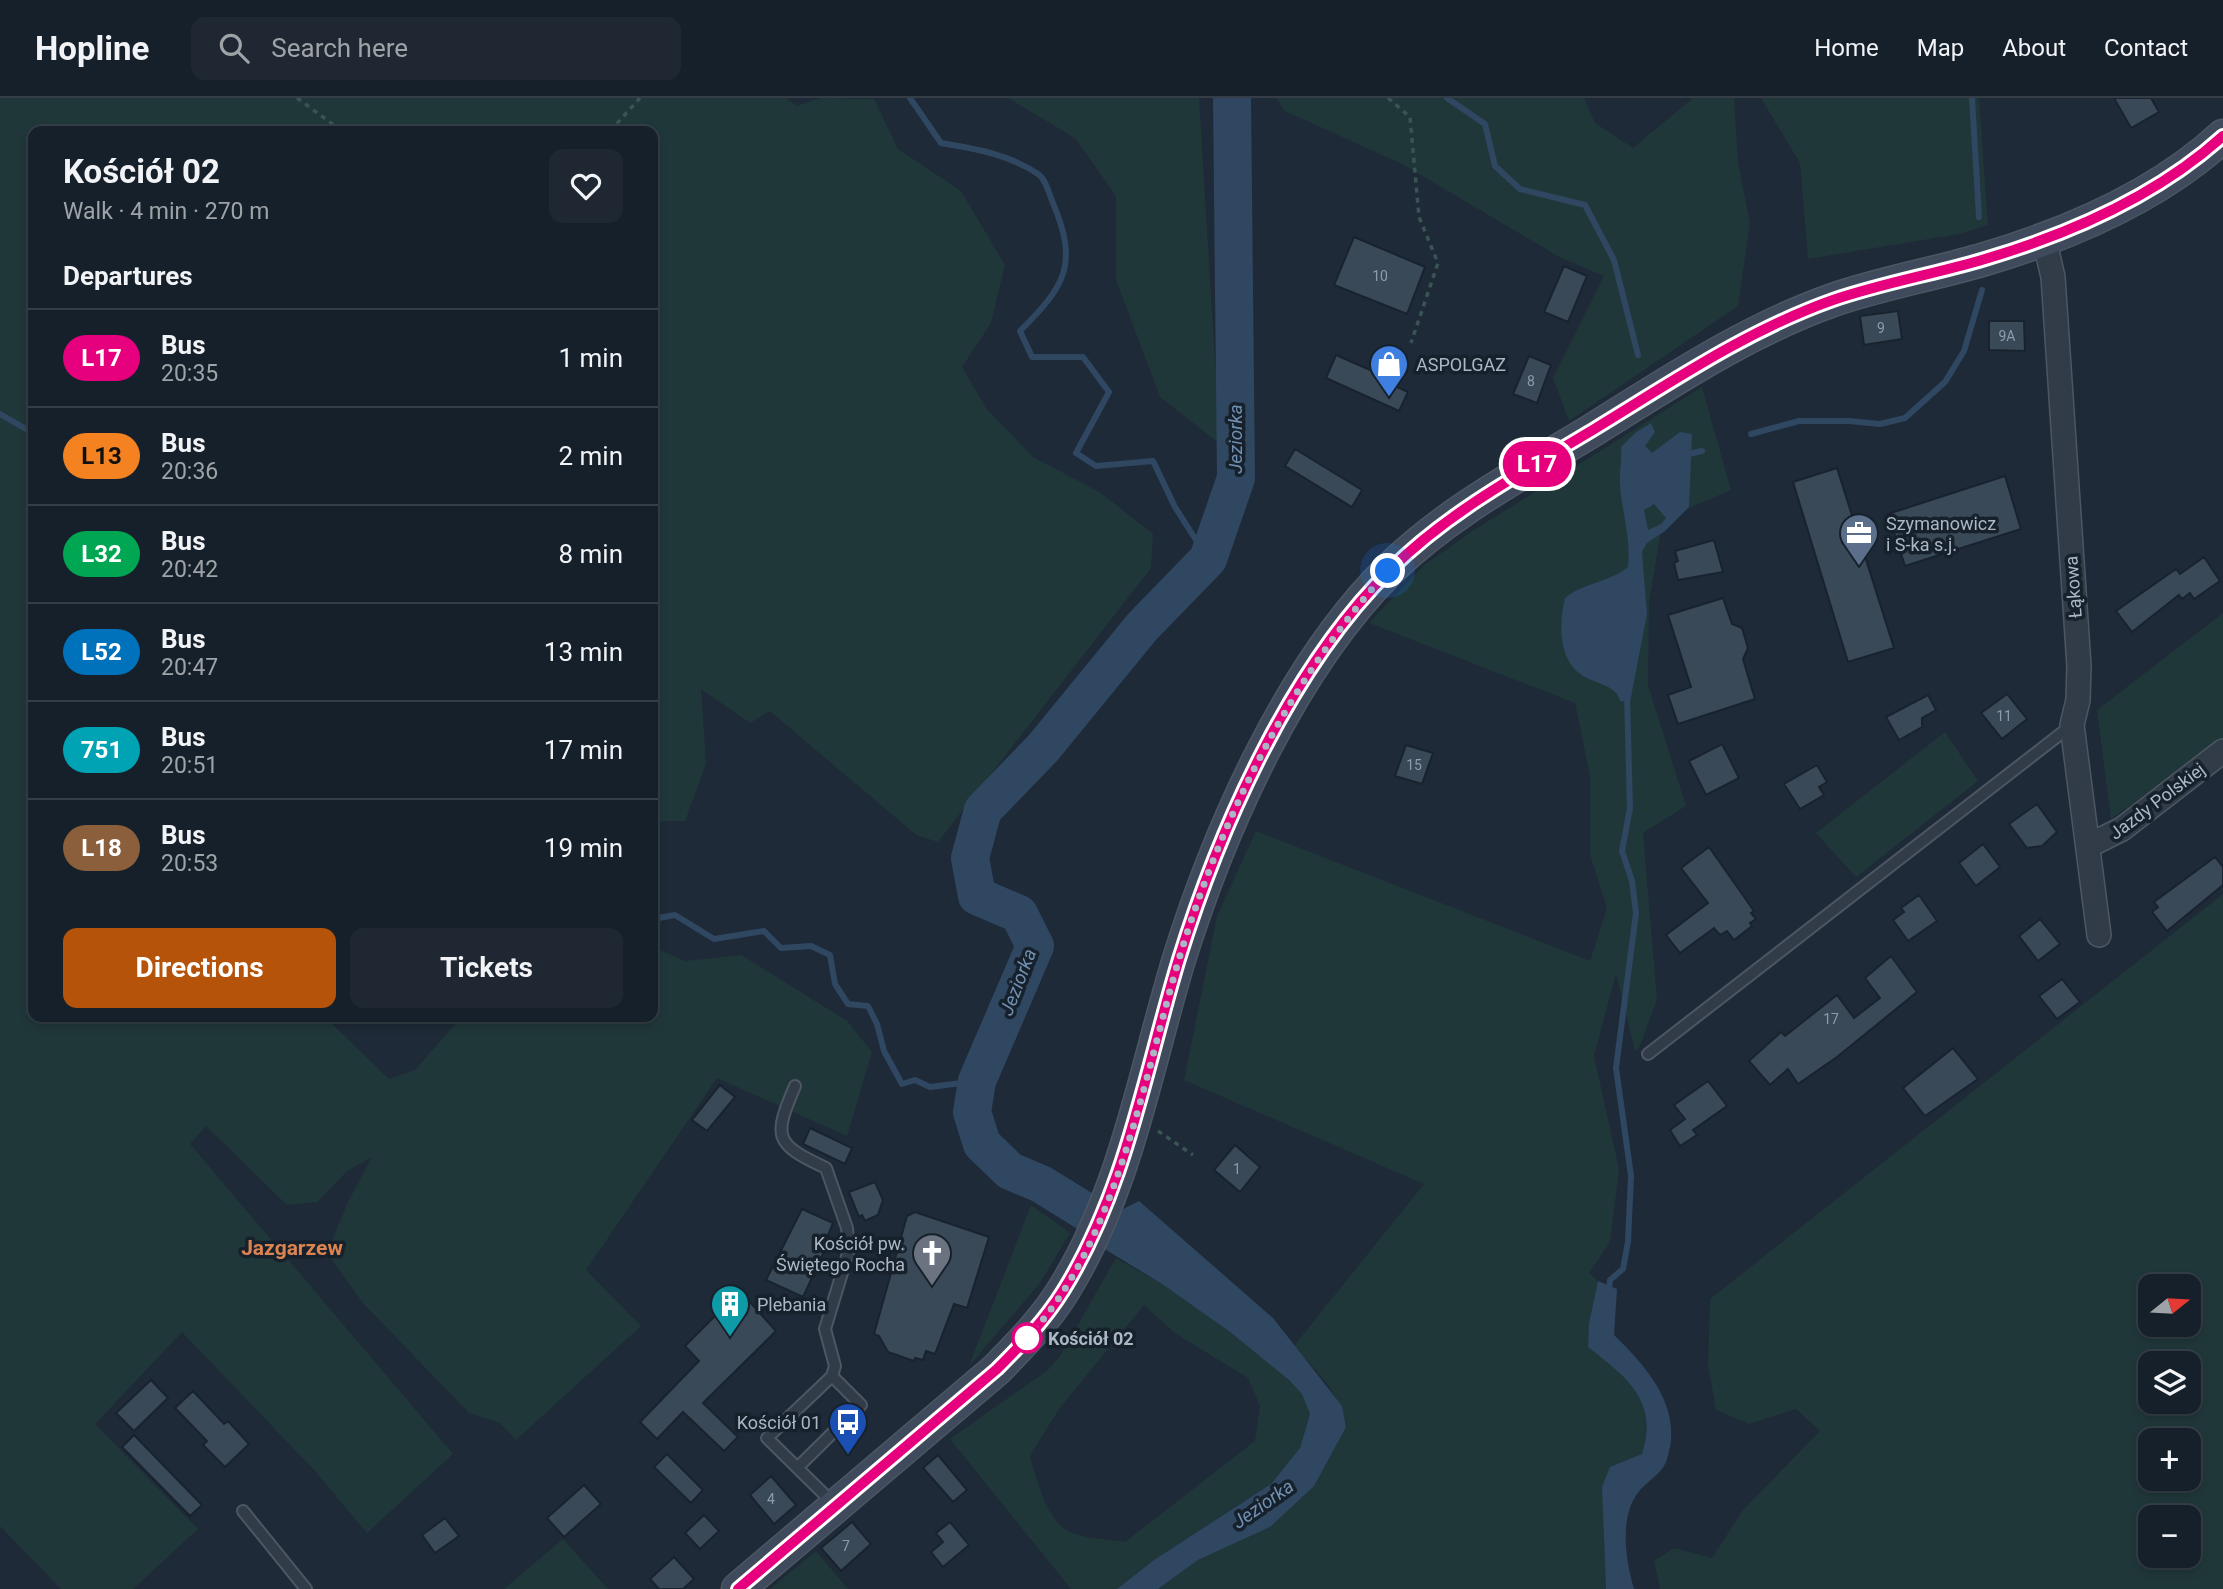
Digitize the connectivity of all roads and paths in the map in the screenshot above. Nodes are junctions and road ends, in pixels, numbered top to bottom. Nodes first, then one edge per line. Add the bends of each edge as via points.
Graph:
1 (297, 98) edge
2 (640, 98) edge
3 (1388, 98) edge
4 (335, 126) edge
5 (615, 126) edge
6 (2223, 136) edge
7 (2044, 238) junction
8 (1411, 343) dead end
9 (2073, 725) junction
10 (2223, 751) edge
11 (2088, 846) junction
12 (2099, 934) dead end
13 (1648, 1054) dead end
14 (795, 1086) dead end
15 (1149, 1129) dead end
16 (1194, 1155) dead end
17 (832, 1376) junction
18 (797, 1467) junction
19 (836, 1506) junction
20 (243, 1511) dead end
21 (306, 1589) edge
22 (738, 1589) edge

1 - 4 path
2 - 5 path
3 - 8 path via 1410,117 1419,217 1438,263
6 - 7 street via 2172,177
7 - 9 street, Łąkowa via 2053,276 2079,666
7 - 19 street via 1836,299 1757,332 1473,503 1388,571 1346,619 1309,673 1228,826 1180,956 1119,1172 1063,1292 1030,1335 948,1412
9 - 11 street, Łąkowa
9 - 13 lane
10 - 11 street, Jazdy Polskiej via 2122,829
11 - 12 street, Łąkowa
14 - 17 lane via 781,1119 782,1139 796,1154 826,1168 847,1228 849,1250 825,1329 835,1366
15 - 16 path via 1164,1133
17 - 18 lane via 860,1405
17 - 18 lane via 767,1438
18 - 19 lane
19 - 22 street
20 - 21 lane

